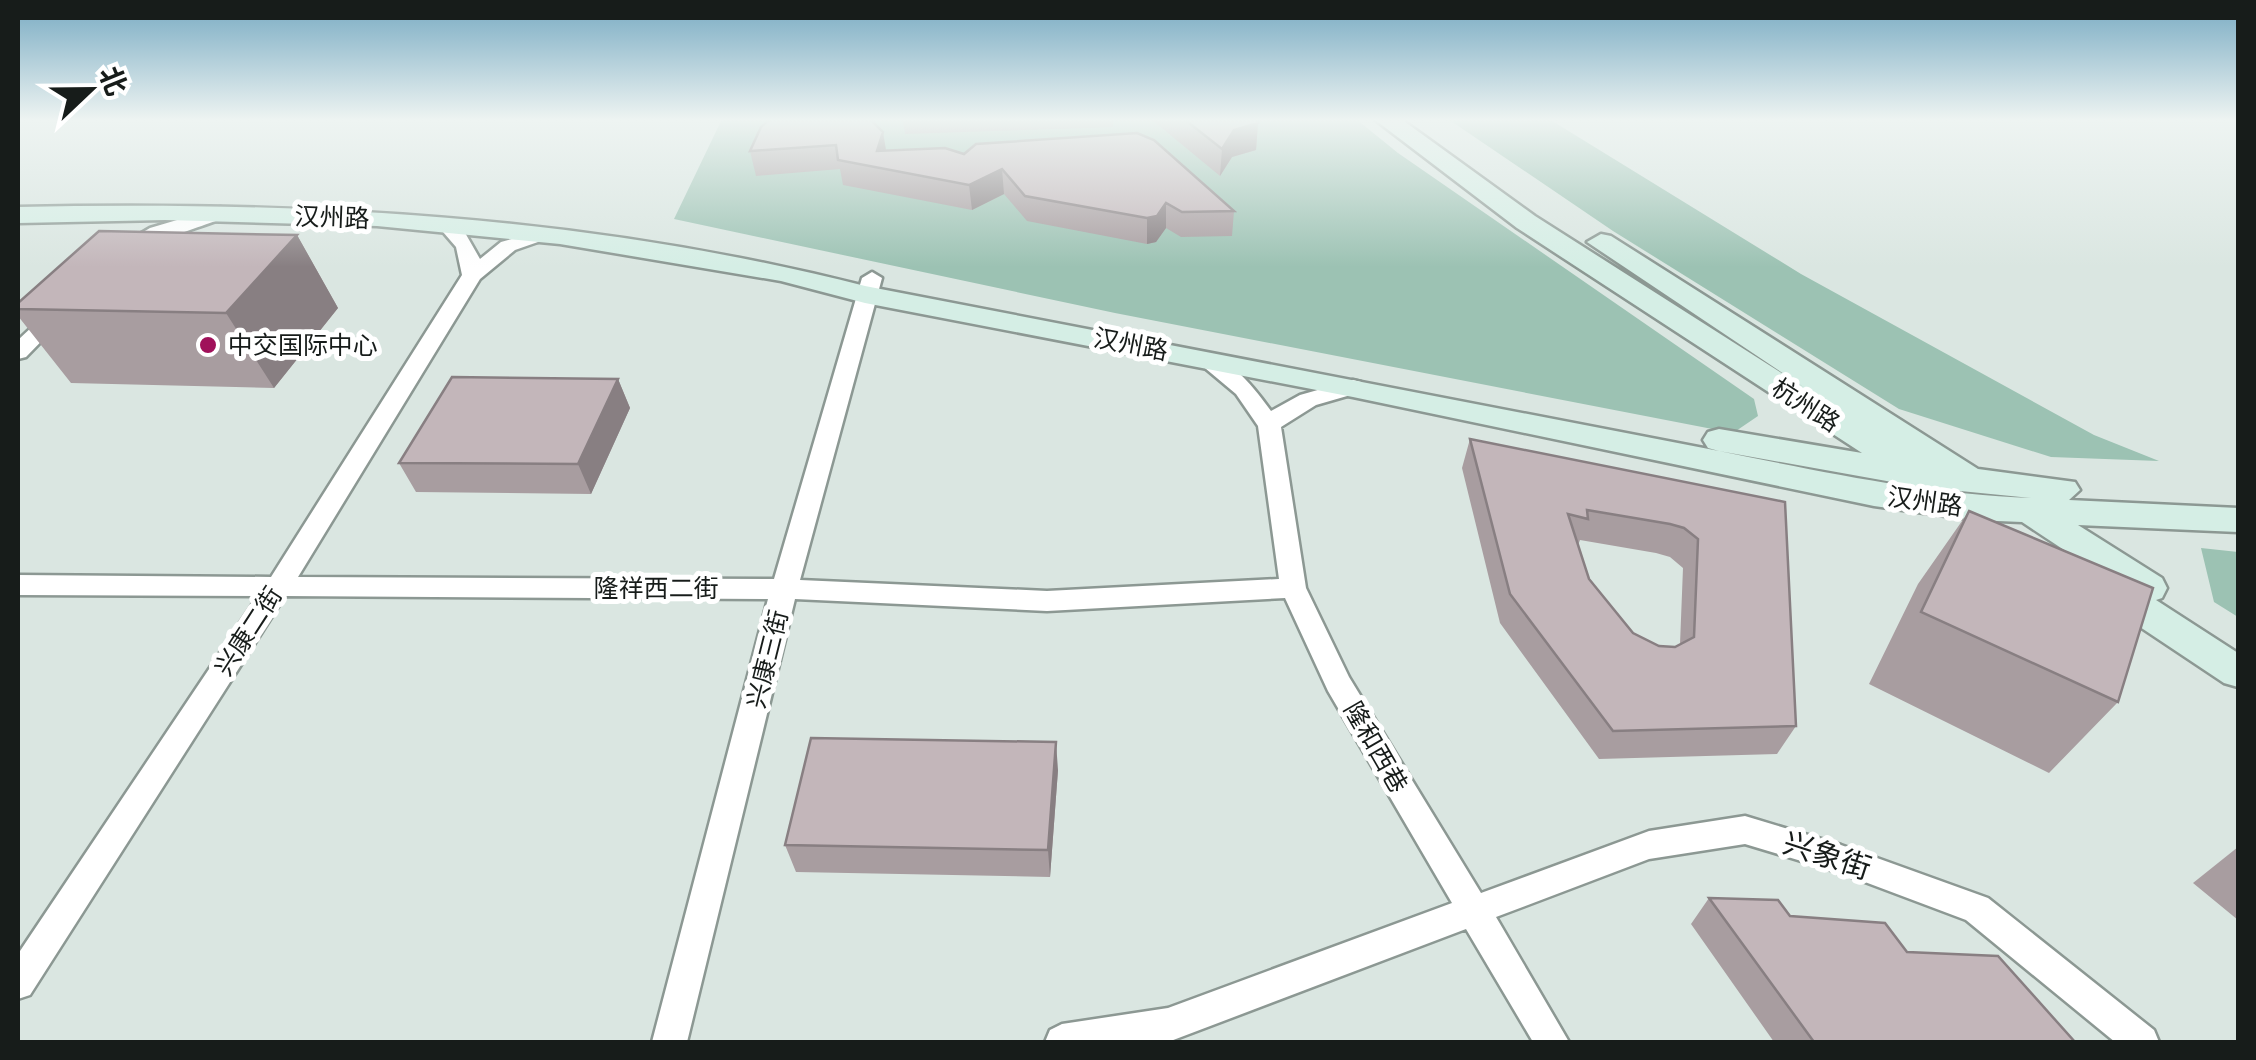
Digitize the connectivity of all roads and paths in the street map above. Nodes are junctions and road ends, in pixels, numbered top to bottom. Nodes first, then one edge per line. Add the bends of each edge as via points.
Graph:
1 (1453, 168) edge
2 (1488, 168) edge
3 (18, 200) edge
4 (107, 212) junction
5 (221, 213) junction
6 (18, 215) edge
7 (447, 225) junction
8 (548, 235) junction
9 (472, 276) junction
10 (869, 286) junction
11 (74, 298) edge
12 (18, 352) edge
13 (1204, 358) junction
14 (1353, 387) junction
15 (1268, 425) junction
16 (1920, 474) junction
17 (1974, 495) junction
18 (2238, 496) edge
19 (2030, 511) junction
20 (2238, 520) edge
21 (18, 585) edge
22 (278, 585) junction
23 (1294, 588) junction
24 (784, 589) junction
25 (2238, 644) edge
26 (2238, 672) edge
27 (1473, 912) junction
28 (18, 983) edge
29 (669, 1042) edge
30 (1062, 1042) edge
31 (1552, 1042) edge
32 (2142, 1042) edge

1 - 16 main road, 杭州路
2 - 17 main road, 杭州路
3 - 10 main road, 汉州路 via 206,198 498,218 706,244
4 - 5 main road, 汉州路
4 - 5 street via 126,221 122,251 157,232
4 - 6 main road, 汉州路
5 - 7 main road, 汉州路
7 - 8 main road, 汉州路
7 - 9 street via 466,249
8 - 9 street, 兴康二街 via 508,246
8 - 10 main road, 汉州路
9 - 22 street, 兴康二街
10 - 13 main road, 汉州路
10 - 16 main road, 汉州路
10 - 24 street, 兴康三街
11 - 12 street
13 - 14 main road, 汉州路
13 - 15 street via 1244,389
14 - 15 street via 1309,399
14 - 17 main road, 汉州路 via 1798,480
15 - 23 street, 隆和西巷
16 - 17 main road, 杭州路
17 - 18 main road, 汉州路 via 2043,489
17 - 19 main road, 杭州路
17 - 26 main road, 杭州路
19 - 20 main road
19 - 25 main road, 杭州路
21 - 22 street, 隆祥西二街
22 - 24 street, 隆祥西二街
22 - 28 street, 兴康二街
23 - 24 street, 隆祥西二街 via 1046,601
23 - 27 street, 隆和西巷 via 1338,682
24 - 29 street, 兴康三街
27 - 30 street, 兴象街 via 1168,1025
27 - 31 street, 隆和西巷
27 - 32 street, 兴象街 via 1649,844 1745,830 1977,909

